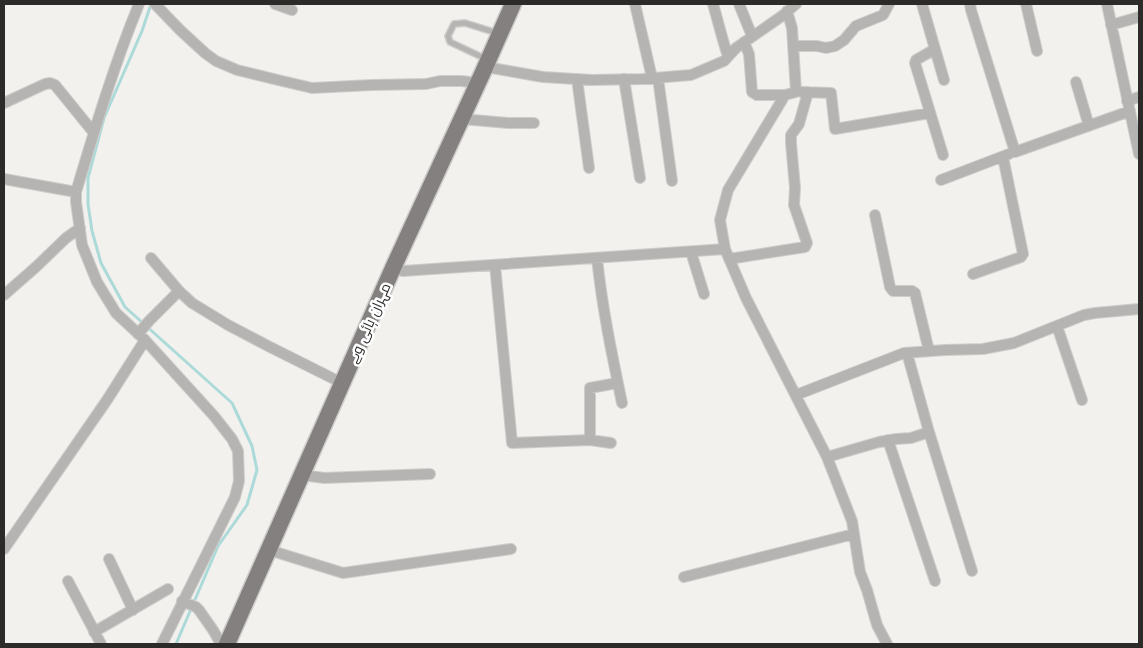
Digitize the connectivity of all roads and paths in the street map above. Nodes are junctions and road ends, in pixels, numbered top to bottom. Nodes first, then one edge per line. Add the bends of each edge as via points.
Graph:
1 (139, 4) edge
2 (157, 4) edge
3 (275, 4) edge
4 (513, 4) edge
5 (634, 4) edge
6 (713, 4) edge
7 (739, 4) edge
8 (796, 4) edge
9 (889, 4) edge
10 (922, 4) edge
11 (970, 4) edge
12 (1026, 4) edge
13 (1107, 4) edge
14 (292, 10) dead end
15 (787, 11) junction
16 (1139, 17) edge
17 (1111, 25) junction
18 (500, 34) junction
19 (748, 39) junction
20 (793, 46) junction
21 (935, 49) junction
22 (1037, 51) dead end
23 (728, 56) junction
24 (487, 64) junction
25 (655, 78) junction
26 (577, 79) junction
27 (624, 79) junction
28 (944, 80) dead end
29 (1076, 82) dead end
30 (479, 83) junction
31 (796, 92) junction
32 (808, 92) junction
33 (785, 95) junction
34 (1139, 97) edge
35 (4, 103) edge
36 (1128, 106) junction
37 (930, 113) junction
38 (462, 119) junction
39 (534, 123) dead end
40 (1089, 126) junction
41 (94, 132) junction
42 (1015, 152) junction
43 (1139, 154) edge
44 (943, 155) dead end
45 (1004, 156) junction
46 (589, 168) dead end
47 (640, 178) dead end
48 (4, 180) edge
49 (672, 180) dead end
50 (941, 180) dead end
51 (76, 192) junction
52 (875, 215) dead end
53 (80, 228) junction
54 (691, 252) junction
55 (727, 254) junction
56 (151, 258) dead end
57 (597, 258) junction
58 (495, 265) junction
59 (393, 268) junction
60 (973, 274) dead end
61 (179, 291) junction
62 (704, 294) dead end
63 (4, 295) edge
64 (1139, 309) edge
65 (1057, 326) junction
66 (142, 337) junction
67 (929, 351) junction
68 (908, 353) junction
69 (342, 383) junction
70 (618, 383) junction
71 (796, 395) junction
72 (1082, 400) dead end
73 (622, 403) dead end
74 (929, 432) junction
75 (590, 440) junction
76 (888, 440) junction
77 (611, 443) dead end
78 (827, 457) junction
79 (302, 474) junction
80 (430, 474) dead end
81 (854, 534) junction
82 (5, 543) edge
83 (511, 549) dead end
84 (269, 550) junction
85 (109, 559) dead end
86 (972, 571) dead end
87 (684, 578) dead end
88 (68, 581) dead end
89 (935, 581) dead end
90 (168, 589) dead end
91 (189, 604) junction
92 (133, 610) junction
93 (94, 632) junction
94 (102, 644) edge
95 (162, 644) edge
96 (221, 644) edge
97 (227, 644) edge
98 (886, 644) edge

1 - 41 street
2 - 30 street via 205,53 237,70 312,88 440,81
3 - 14 street
4 - 18 main road, مہران ہائی وے
5 - 25 street
6 - 23 street
7 - 19 street
8 - 15 street
9 - 20 street via 882,15 856,26 835,46
10 - 21 street
11 - 42 street
12 - 22 street
13 - 17 street
15 - 19 street
15 - 20 street
16 - 17 street
17 - 36 street
18 - 24 main road, مہران ہائی وے
18 - 24 lane via 465,23 454,24 450,31 450,42
19 - 23 street
19 - 33 street via 752,92 757,95
20 - 31 street
21 - 28 street
21 - 37 street via 915,62
23 - 25 street via 691,75
24 - 26 street via 542,77
24 - 30 main road, مہران ہائی وے
25 - 27 street
25 - 49 street
26 - 27 street
26 - 46 street
27 - 47 street
29 - 40 street
30 - 38 main road, مہران ہائی وے
31 - 32 street
31 - 33 street
32 - 37 street via 831,93 835,129
32 - 55 street via 790,143 794,205 807,243 805,247
33 - 55 street via 728,190 720,220
34 - 36 street
35 - 41 street via 45,84 55,84
36 - 40 street
36 - 43 street
37 - 44 street
38 - 39 street
38 - 59 main road, مہران ہائی وے
40 - 42 street
41 - 51 street
42 - 45 street
45 - 50 street
45 - 60 street via 1023,254
48 - 51 street
51 - 53 street
52 - 67 street via 890,287 915,293
53 - 63 street
53 - 66 street via 82,245 97,282 116,313
54 - 55 street
54 - 57 street
54 - 62 street
55 - 71 street
56 - 61 street
57 - 58 street
57 - 70 street
58 - 59 street via 403,271
58 - 75 street via 512,443
59 - 69 main road, مہران ہائی وے
61 - 66 street via 149,321
61 - 69 street via 228,325
64 - 65 street via 1090,314
65 - 67 street via 1006,345
65 - 72 street
66 - 82 street via 106,400
66 - 91 street via 214,416 238,451 239,480 235,497
67 - 68 street
68 - 71 street
68 - 74 street
69 - 79 main road, مہران ہائی وے
70 - 73 street
70 - 75 street via 590,388
71 - 78 street
74 - 76 street
74 - 86 street
75 - 77 street
76 - 78 street
76 - 89 street
78 - 81 street
79 - 80 street via 324,478
79 - 84 main road, مہران ہائی وے
81 - 87 street
81 - 98 street via 860,572
83 - 84 street via 343,573
84 - 97 main road, مہران ہائی وے
85 - 92 street
88 - 93 street
90 - 92 street
91 - 95 street
91 - 96 street
92 - 93 street
93 - 94 street

